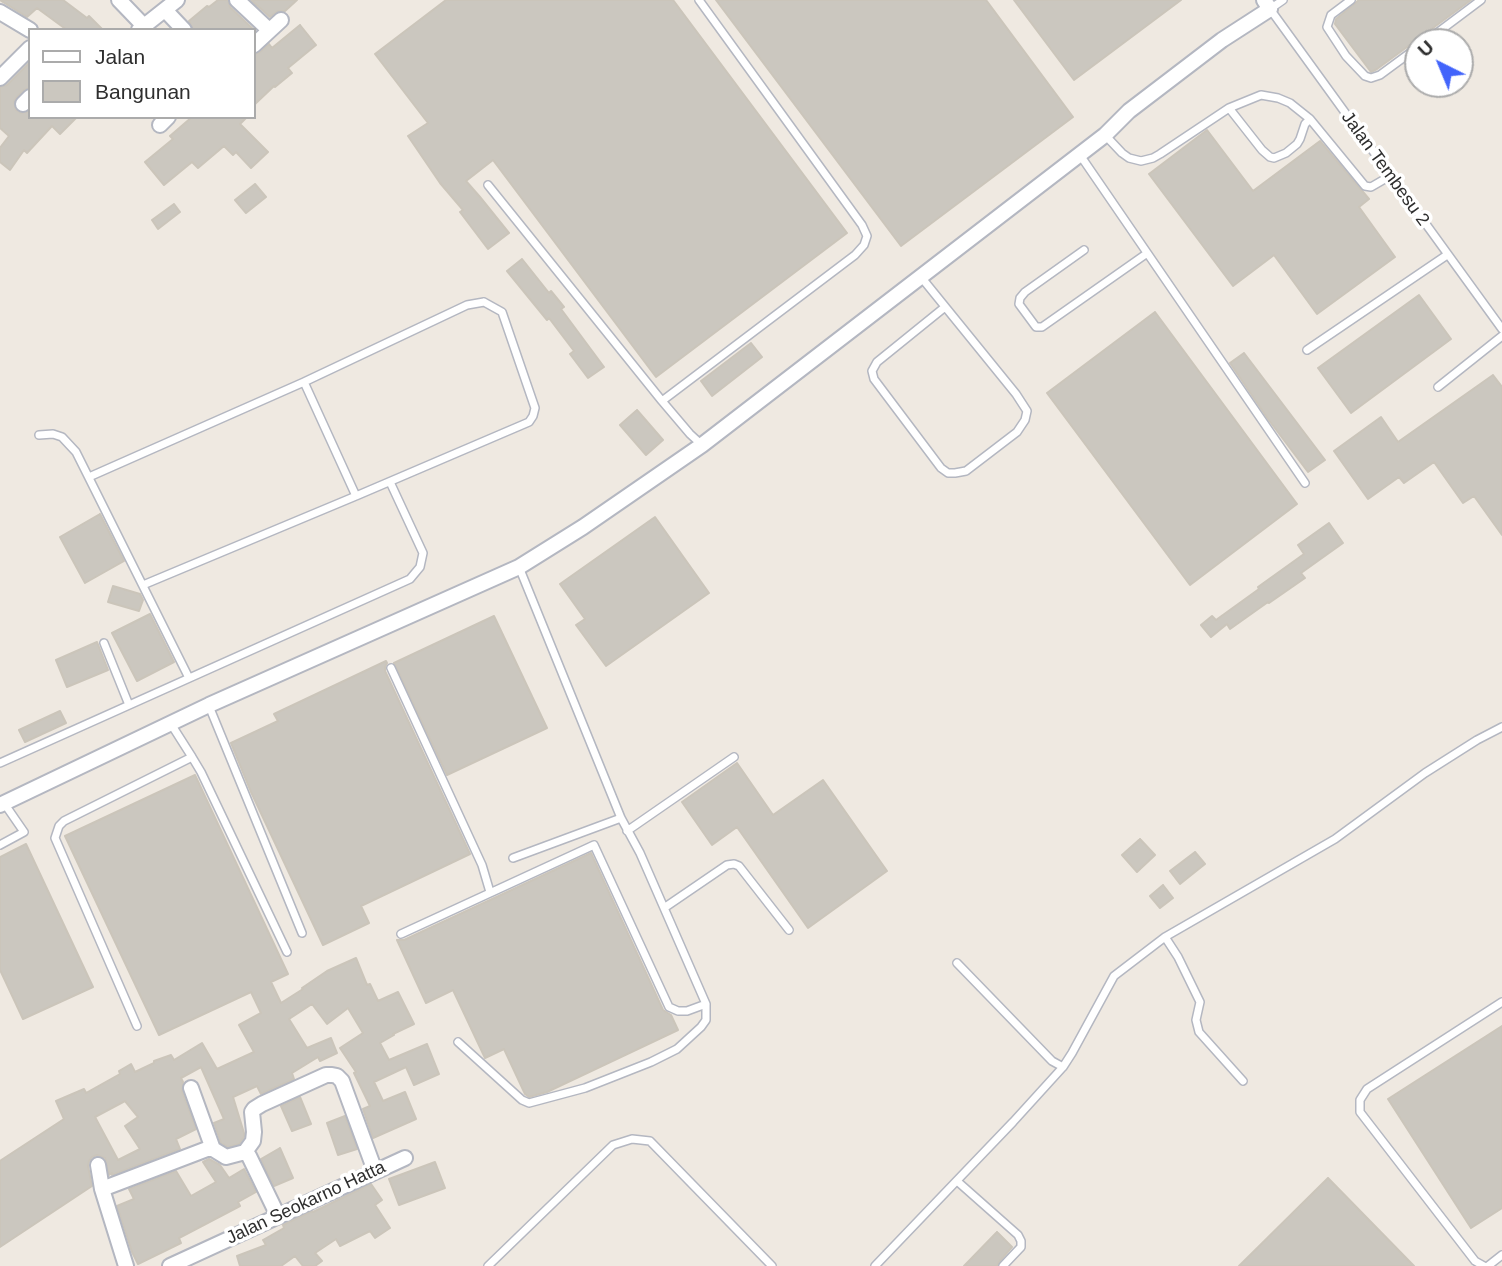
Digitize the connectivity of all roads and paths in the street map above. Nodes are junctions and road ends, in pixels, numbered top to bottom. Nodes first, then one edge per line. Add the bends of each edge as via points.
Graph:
1 (119, 0) edge
2 (177, 0) edge
3 (237, 0) edge
4 (699, 0) edge
5 (1283, 0) edge
6 (1351, 0) edge
7 (1481, 0) edge
8 (1267, 4) edge
9 (164, 10) junction
10 (0, 12) edge
11 (281, 19) dead end
12 (142, 28) edge
13 (182, 28) edge
14 (1444, 28) edge
15 (28, 29) edge
16 (269, 30) junction
17 (256, 43) edge
18 (28, 50) edge
19 (1404, 57) edge
20 (0, 78) edge
21 (1229, 108) junction
22 (1310, 118) junction
23 (1105, 135) junction
24 (1079, 155) junction
25 (1390, 176) junction
26 (488, 185) dead end
27 (1084, 250) dead end
28 (1146, 254) junction
29 (1447, 255) junction
30 (921, 276) junction
31 (945, 307) junction
32 (1502, 329) edge
33 (1502, 335) edge
34 (1307, 350) dead end
35 (304, 382) junction
36 (1438, 387) dead end
37 (662, 401) junction
38 (39, 435) dead end
39 (702, 445) junction
40 (89, 477) junction
41 (390, 482) junction
42 (1305, 483) dead end
43 (356, 496) junction
44 (519, 567) junction
45 (142, 585) junction
46 (104, 643) dead end
47 (391, 668) dead end
48 (189, 678) junction
49 (129, 705) junction
50 (209, 705) junction
51 (171, 724) junction
52 (1502, 727) edge
53 (192, 757) junction
54 (734, 757) dead end
55 (1, 761) edge
56 (2, 804) edge
57 (621, 818) junction
58 (627, 831) junction
59 (0, 845) edge
60 (513, 858) dead end
61 (490, 892) junction
62 (664, 908) junction
63 (789, 930) dead end
64 (302, 933) dead end
65 (401, 934) dead end
66 (1166, 937) junction
67 (287, 952) dead end
68 (957, 963) dead end
69 (1502, 1002) edge
70 (706, 1003) junction
71 (138, 1026) dead end
72 (458, 1042) dead end
73 (1063, 1067) junction
74 (1243, 1081) dead end
75 (191, 1087) dead end
76 (213, 1149) junction
77 (245, 1152) junction
78 (405, 1158) dead end
79 (98, 1165) dead end
80 (375, 1171) junction
81 (957, 1181) junction
82 (102, 1189) junction
83 (278, 1216) junction
84 (1502, 1255) edge
85 (126, 1266) edge
86 (170, 1266) edge
87 (488, 1266) edge
88 (772, 1266) edge
89 (875, 1266) edge
90 (1003, 1266) edge
91 (1486, 1266) edge

1 - 12 street
2 - 9 street
3 - 16 street
4 - 37 lane via 867,236 855,255
5 - 8 lane
6 - 19 lane via 1331,15 1327,27 1346,56 1371,78
7 - 14 lane
8 - 23 street via 1129,111
8 - 25 lane, Jalan Tembesu 2
9 - 12 street
9 - 13 street
10 - 15 street
11 - 16 street
16 - 17 street
18 - 20 street
21 - 22 lane via 1261,95 1290,103
21 - 22 lane via 1262,150 1274,158 1297,144
21 - 23 lane via 1144,160 1129,158
22 - 25 lane via 1365,186
23 - 24 street
24 - 28 lane
24 - 30 street
25 - 29 lane, Jalan Tembesu 2
26 - 37 lane
27 - 28 lane via 1020,298 1019,304 1036,327
28 - 42 lane
29 - 32 lane, Jalan Tembesu 2
29 - 34 lane
30 - 31 lane
30 - 39 street
31 - 31 lane via 1027,411 1017,432 966,471 955,473 941,468 872,371
33 - 36 lane
35 - 40 lane
35 - 41 lane via 467,305 484,302 502,312 535,408 533,416 529,422
35 - 43 lane
37 - 39 lane
38 - 40 lane via 62,437
39 - 44 street
40 - 45 lane
41 - 43 lane
41 - 48 lane via 424,553 411,579
43 - 45 lane
44 - 50 street
44 - 57 lane
45 - 48 lane
46 - 49 lane
47 - 61 lane via 482,865
48 - 49 lane
49 - 55 lane
50 - 51 street
50 - 64 lane
51 - 53 lane
51 - 56 street
52 - 66 lane via 1425,774 1335,839
53 - 67 lane
53 - 71 lane via 64,821 55,838
54 - 58 lane
56 - 59 lane via 24,832
57 - 58 lane
57 - 60 lane
58 - 62 lane
61 - 65 lane
61 - 70 lane via 596,846 669,1007 687,1011
62 - 63 lane via 734,864
62 - 70 lane
66 - 73 lane via 1114,976
66 - 74 lane via 1200,1002 1195,1020 1199,1032
68 - 73 lane
69 - 91 lane via 1367,1089 1360,1100 1360,1112 1475,1261
70 - 72 lane via 706,1020 677,1049 585,1088 529,1103
73 - 81 lane
75 - 76 street
76 - 77 street via 226,1157
76 - 82 street
77 - 80 street via 253,1141 254,1109 332,1075 342,1080
77 - 83 street
78 - 80 street, Jalan Seokarno Hatta
79 - 82 street
80 - 83 street, Jalan Seokarno Hatta
81 - 89 lane
81 - 90 lane via 1021,1241 1021,1247
82 - 85 street
83 - 86 street, Jalan Seokarno Hatta
84 - 91 lane
87 - 88 lane via 613,1145 632,1139 650,1141

